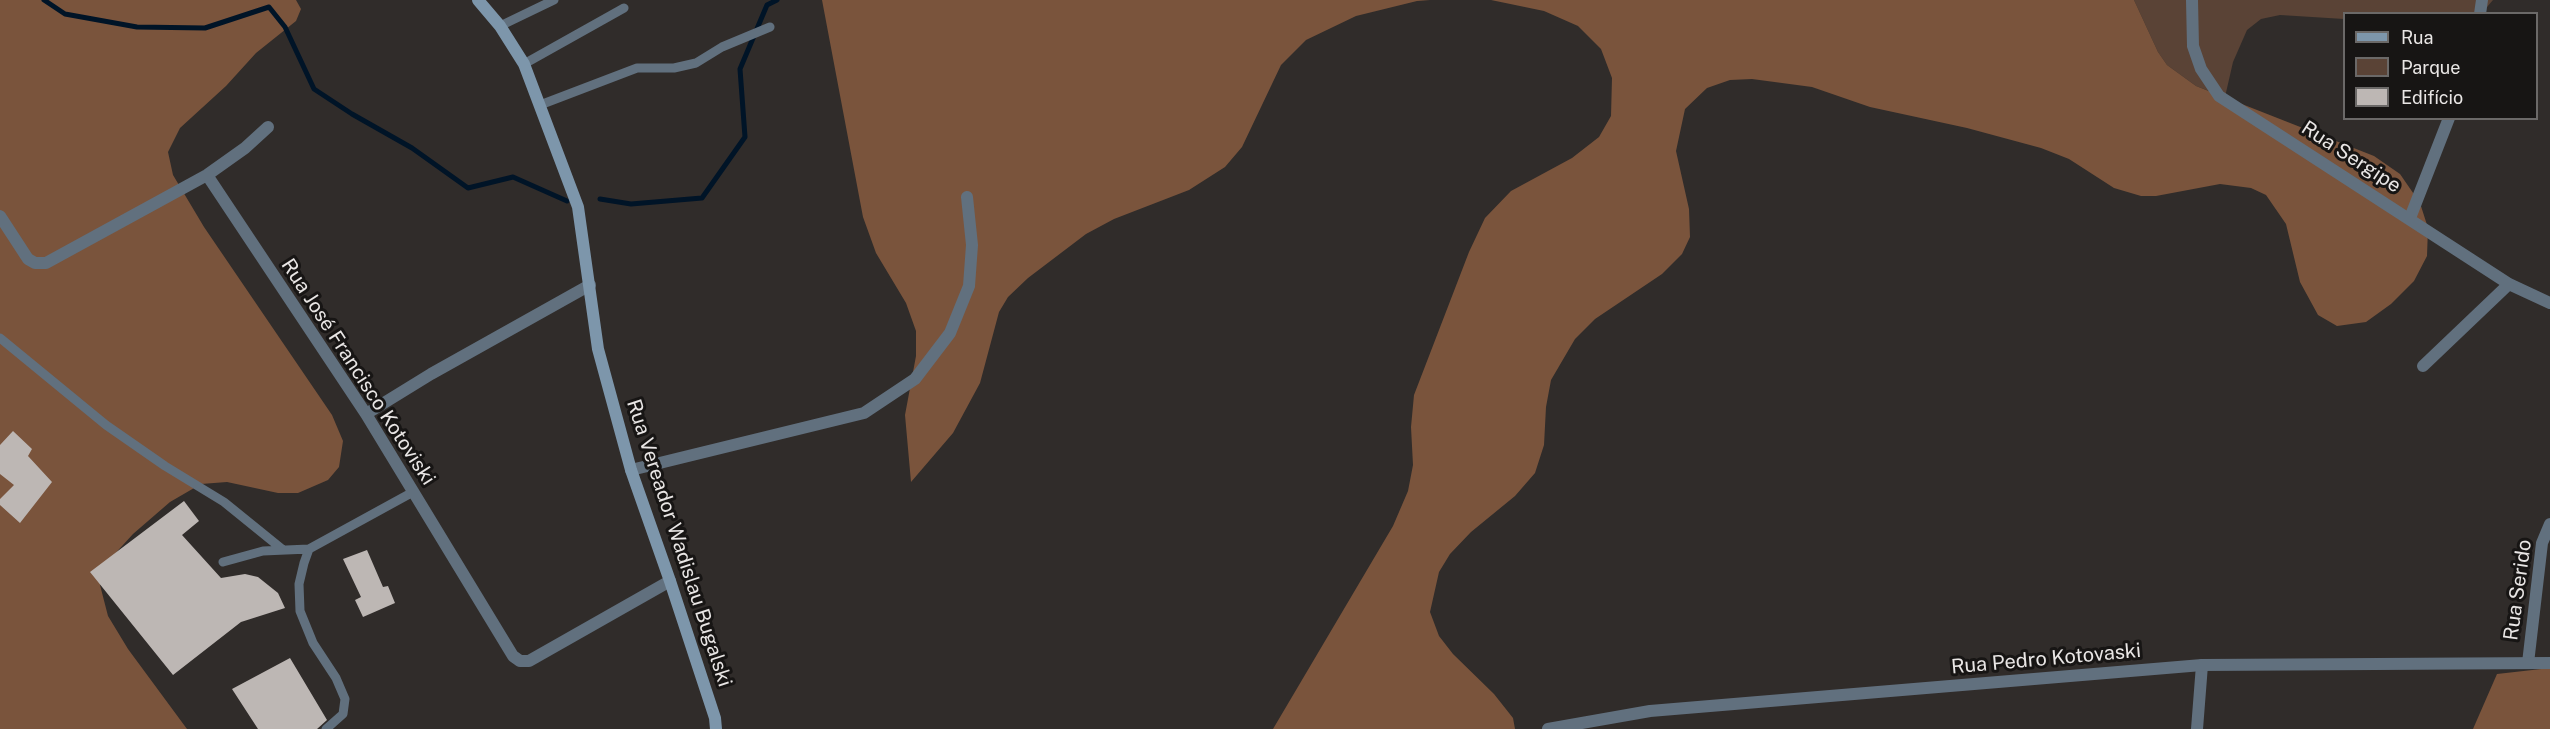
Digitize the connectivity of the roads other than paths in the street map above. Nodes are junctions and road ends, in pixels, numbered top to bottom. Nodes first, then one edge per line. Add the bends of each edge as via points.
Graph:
1 (478, 0) edge
2 (554, 0) edge
3 (2192, 0) edge
4 (624, 8) dead end
5 (500, 26) junction
6 (770, 27) dead end
7 (524, 64) junction
8 (540, 105) junction
9 (2448, 120) edge
10 (268, 127) dead end
11 (207, 175) junction
12 (967, 197) dead end
13 (0, 216) edge
14 (2410, 218) junction
15 (2509, 284) junction
16 (590, 285) junction
17 (2550, 303) edge
18 (0, 338) edge
19 (2423, 366) dead end
20 (366, 414) junction
21 (631, 470) junction
22 (413, 492) junction
23 (2550, 524) edge
24 (282, 549) junction
25 (309, 549) junction
26 (223, 562) dead end
27 (670, 581) junction
28 (2528, 663) junction
29 (2550, 663) edge
30 (2202, 665) junction
31 (326, 729) edge
32 (716, 729) edge
33 (1548, 729) edge
34 (2197, 729) edge

1 - 5 main road, Rua Vereador Wadislau Bugalski
2 - 5 lane
3 - 14 street, Rua Sergipe via 2193,46 2201,69 2219,96
4 - 7 lane
5 - 7 main road, Rua Vereador Wadislau Bugalski
6 - 8 lane via 722,47 696,63 674,68 637,68
7 - 8 main road, Rua Vereador Wadislau Bugalski
8 - 16 main road, Rua Vereador Wadislau Bugalski via 578,207
9 - 14 street
10 - 11 street
11 - 13 street via 46,263 28,259
11 - 20 street, Rua José Francisco Kotoviski
12 - 21 street via 972,246 969,286 950,333 915,379 864,413
14 - 15 street, Rua Sergipe
15 - 17 street, Rua Sergipe
15 - 19 street
16 - 20 street
16 - 21 main road, Rua Vereador Wadislau Bugalski via 598,349
18 - 24 lane via 106,426 224,502
20 - 22 street, Rua José Francisco Kotoviski
21 - 27 main road, Rua Vereador Wadislau Bugalski
22 - 25 lane
22 - 27 street, Rua José Francisco Kotoviski via 513,656 520,661 529,661
23 - 28 street, Rua Serido via 2541,543
24 - 25 lane
24 - 26 lane
25 - 31 lane via 299,584 300,611 345,699 343,714
27 - 32 main road, Rua Vereador Wadislau Bugalski
28 - 29 street, Rua Pedro Kotovaski
28 - 30 street, Rua Pedro Kotovaski
30 - 33 street, Rua Pedro Kotovaski via 1650,711
30 - 34 street

